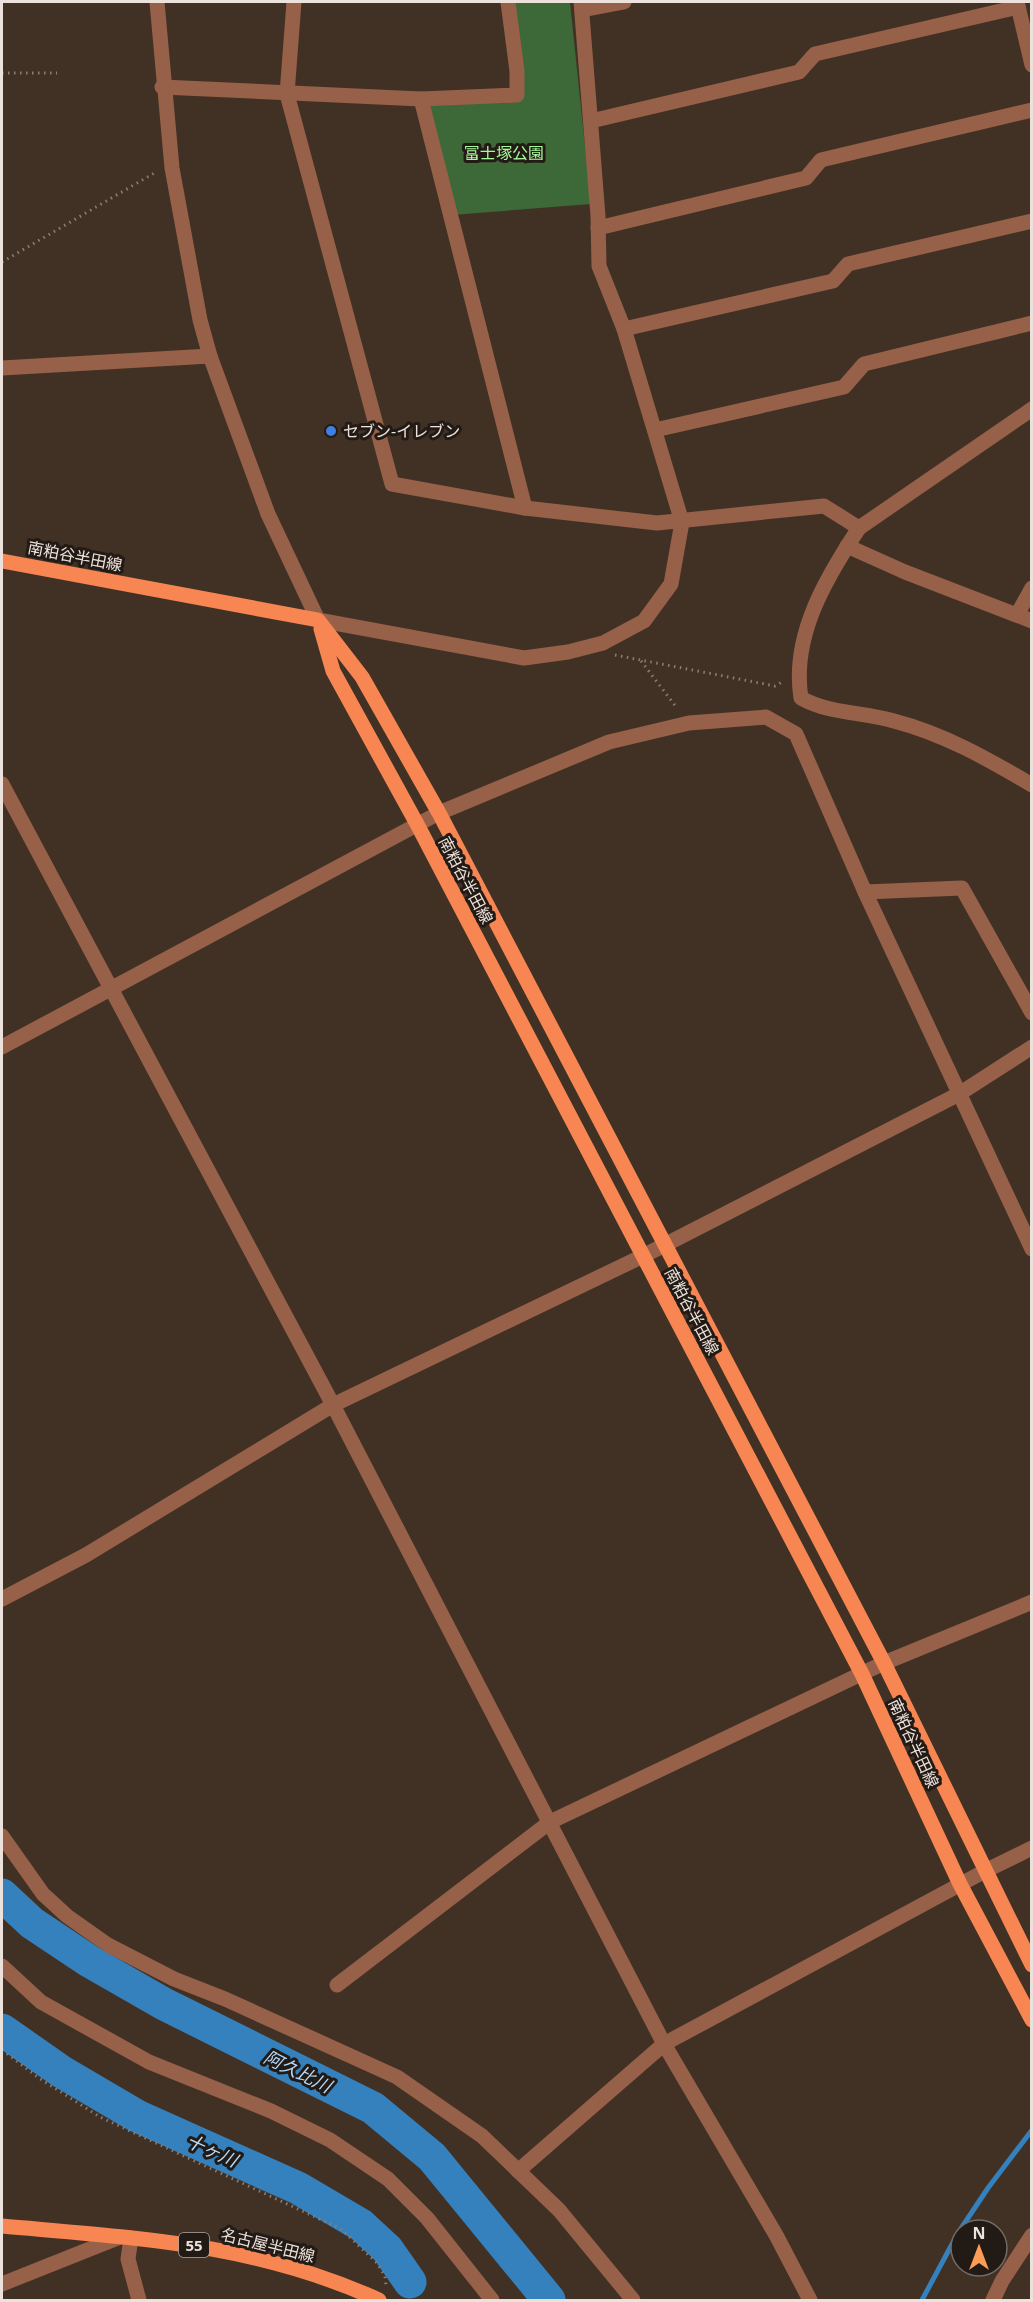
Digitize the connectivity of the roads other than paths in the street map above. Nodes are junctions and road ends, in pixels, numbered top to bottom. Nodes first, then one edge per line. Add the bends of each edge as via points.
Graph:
1 (157, 2) edge
2 (294, 2) edge
3 (508, 2) edge
4 (624, 2) edge
5 (1017, 4) edge
6 (582, 6) edge
7 (1032, 65) edge
8 (162, 87) junction
9 (287, 94) junction
10 (421, 99) junction
11 (1032, 110) edge
12 (591, 121) junction
13 (1032, 221) edge
14 (598, 228) junction
15 (1032, 323) edge
16 (624, 329) junction
17 (210, 356) junction
18 (2, 368) edge
19 (1032, 409) edge
20 (655, 430) junction
21 (525, 508) junction
22 (682, 522) junction
23 (859, 528) junction
24 (847, 546) junction
25 (2, 561) edge
26 (1032, 588) edge
27 (1018, 613) junction
28 (318, 620) junction
29 (1032, 621) edge
30 (2, 784) edge
31 (1032, 785) edge
32 (439, 813) junction
33 (417, 824) junction
34 (865, 892) junction
35 (112, 989) junction
36 (1032, 1013) edge
37 (2, 1047) edge
38 (1032, 1047) edge
39 (959, 1094) junction
40 (665, 1245) junction
41 (1032, 1249) edge
42 (643, 1256) junction
43 (333, 1405) junction
44 (2, 1599) edge
45 (1032, 1602) edge
46 (884, 1663) junction
47 (862, 1674) junction
48 (550, 1822) junction
49 (2, 1836) edge
50 (1032, 1848) edge
51 (985, 1871) junction
52 (960, 1884) junction
53 (1032, 1965) edge
54 (2, 1966) edge
55 (337, 1985) dead end
56 (1032, 2020) edge
57 (664, 2044) junction
58 (518, 2171) junction
59 (2, 2226) edge
60 (1032, 2235) edge
61 (126, 2237) junction
62 (2, 2284) edge
63 (382, 2297) edge
64 (140, 2301) edge
65 (492, 2301) edge
66 (633, 2301) edge
67 (810, 2301) edge
68 (993, 2301) edge

1 - 8 street
2 - 9 street
3 - 10 street via 517,96
4 - 6 street
5 - 7 street
5 - 12 street via 815,54 799,72
6 - 12 street
8 - 9 street
8 - 17 street via 172,168
9 - 10 street
9 - 21 street via 392,484
10 - 21 street
11 - 14 street via 821,160 806,178
12 - 14 street
13 - 16 street via 848,264 833,281
14 - 16 street via 599,266
15 - 20 street via 864,364 844,387
16 - 20 street
17 - 18 street
17 - 28 street via 268,514
19 - 23 street
20 - 22 street
21 - 22 street via 657,523
22 - 23 street via 824,506
22 - 28 street via 671,584 644,621 603,643 524,658
23 - 24 street
24 - 27 street via 904,572
24 - 31 street via 834,565 806,627 797,675 801,698 815,706 895,721 970,749
25 - 28 main road, 南粕谷半田線
26 - 27 street
27 - 29 street
28 - 32 main road, 南粕谷半田線 via 362,677
28 - 33 main road, 南粕谷半田線 via 333,671
30 - 35 street
32 - 33 street
32 - 34 street via 609,742 689,723 766,717 796,734
32 - 40 main road, 南粕谷半田線
33 - 35 street
33 - 42 main road, 南粕谷半田線
34 - 36 street via 962,888
34 - 39 street
35 - 37 street
35 - 43 street
38 - 39 street
39 - 40 street
39 - 41 street
40 - 42 street
40 - 46 main road, 南粕谷半田線
42 - 43 street
42 - 47 main road, 南粕谷半田線
43 - 44 street via 86,1555
43 - 48 street
45 - 46 street
46 - 47 street
46 - 51 main road, 南粕谷半田線
47 - 48 street
47 - 52 main road, 南粕谷半田線
48 - 55 street
48 - 57 street
49 - 58 street via 43,1894 108,1945 174,1979 225,1998 397,2077 482,2136
50 - 51 street
51 - 52 street
51 - 53 main road, 南粕谷半田線
52 - 56 main road, 南粕谷半田線
52 - 57 street
54 - 65 street via 41,2002 149,2062 330,2139 388,2179 427,2218
57 - 58 street
57 - 67 street via 776,2235
58 - 66 street via 559,2210
59 - 61 main road, 名古屋半田線 / 55
60 - 68 street
61 - 62 street
61 - 63 main road, 名古屋半田線 / 55 via 220,2250 292,2266
61 - 64 street

